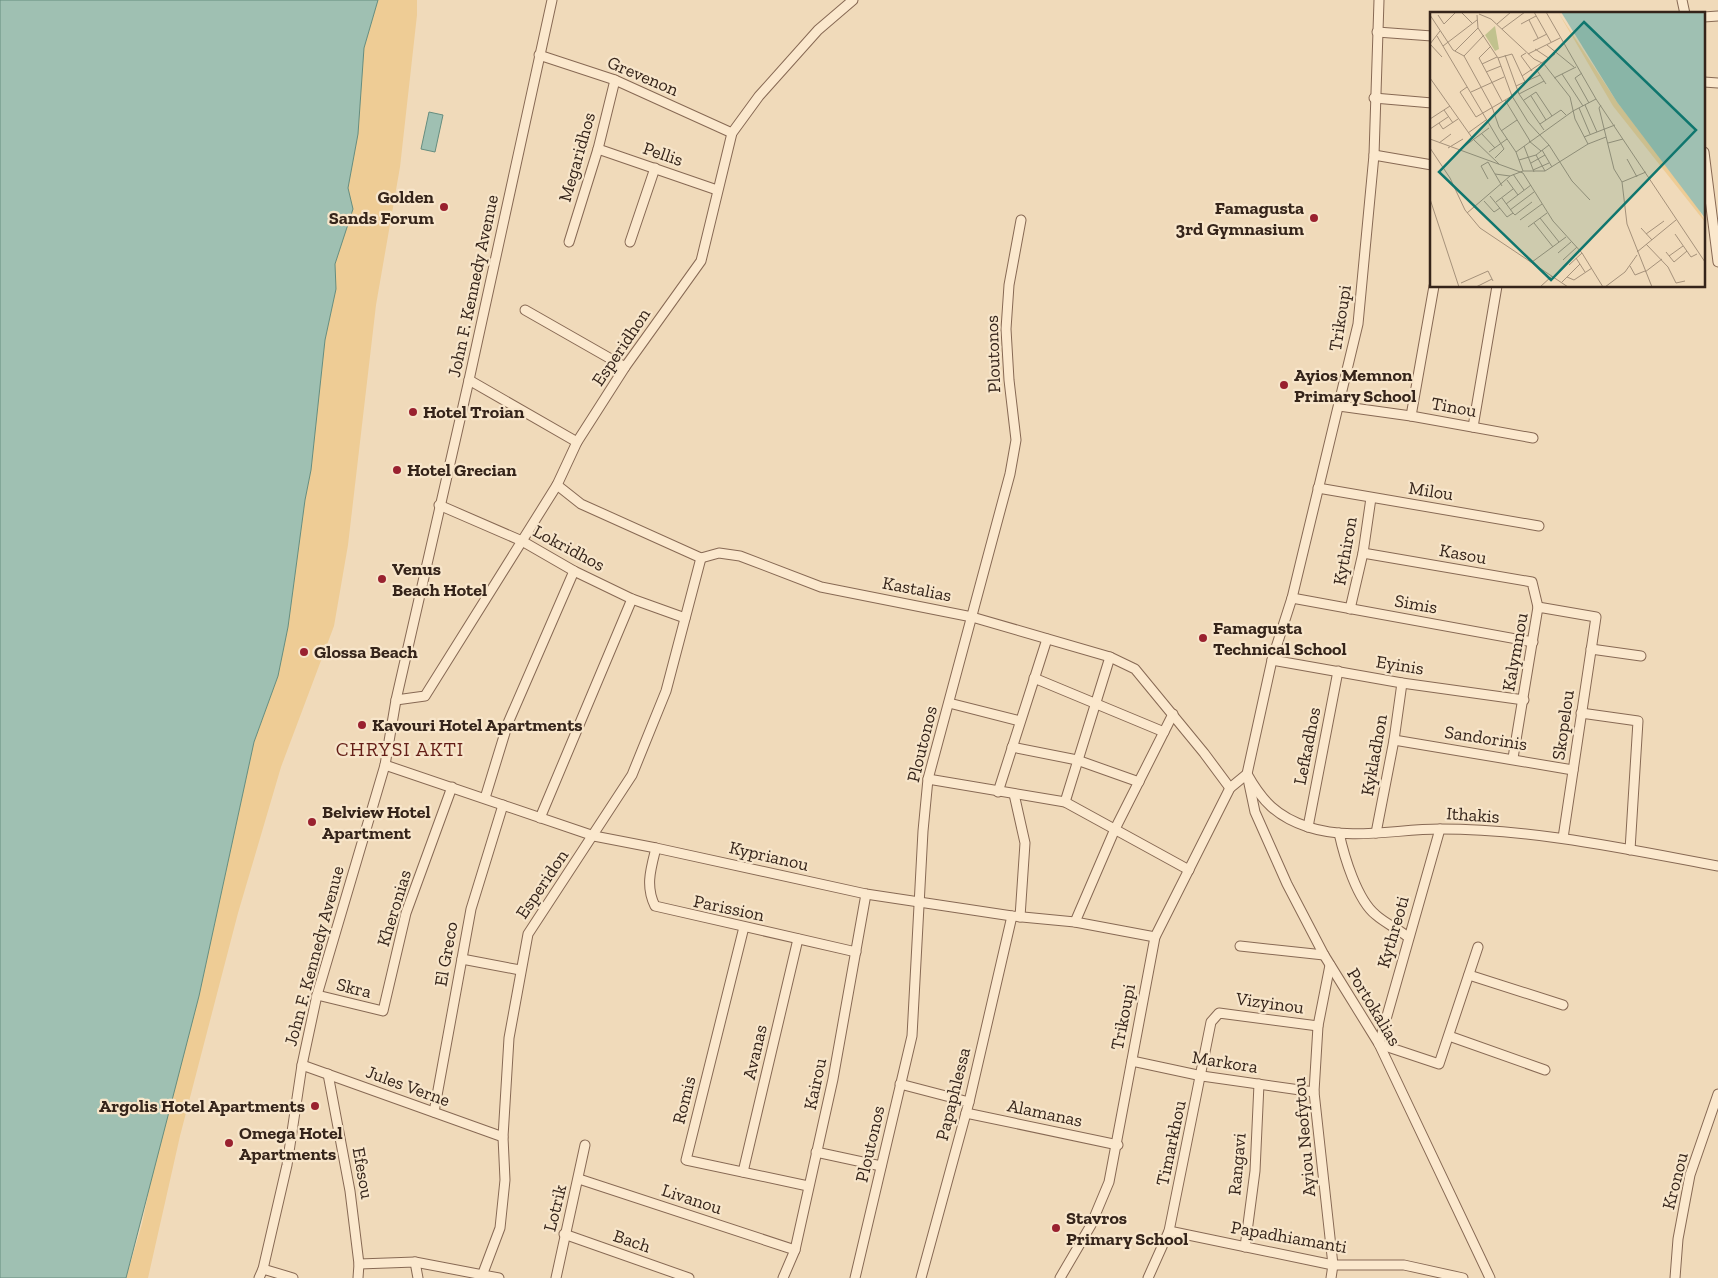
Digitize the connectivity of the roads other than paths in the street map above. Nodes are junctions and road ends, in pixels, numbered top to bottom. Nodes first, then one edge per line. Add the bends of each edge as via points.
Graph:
1 (552, 0) edge
2 (853, 0) edge
3 (1379, 0) edge
4 (1377, 32) junction
5 (1430, 36) edge
6 (539, 55) junction
7 (614, 80) junction
8 (1374, 98) junction
9 (1430, 103) edge
10 (732, 133) junction
11 (598, 149) junction
12 (1374, 155) junction
13 (1430, 165) edge
14 (655, 168) junction
15 (1706, 177) edge
16 (717, 190) junction
17 (1709, 214) edge
18 (1021, 220) dead end
19 (568, 242) dead end
20 (630, 242) dead end
21 (1718, 262) edge
22 (1434, 288) edge
23 (1497, 288) edge
24 (525, 310) dead end
25 (625, 367) junction
26 (469, 380) junction
27 (1339, 406) junction
28 (1411, 416) junction
29 (1473, 427) junction
30 (1533, 438) dead end
31 (577, 442) junction
32 (557, 485) junction
33 (1318, 488) junction
34 (1371, 498) junction
35 (439, 505) junction
36 (1539, 526) dead end
37 (522, 541) junction
38 (1363, 553) junction
39 (701, 558) junction
40 (574, 571) junction
41 (632, 598) junction
42 (1292, 598) junction
43 (1538, 607) junction
44 (1350, 609) junction
45 (972, 617) junction
46 (1596, 617) joint
47 (685, 618) junction
48 (1047, 639) junction
49 (1534, 642) junction
50 (1591, 649) junction
51 (1641, 656) dead end
52 (1110, 657) junction
53 (1272, 660) junction
54 (1338, 671) junction
55 (1034, 678) junction
56 (1402, 682) junction
57 (396, 700) junction
58 (1524, 700) junction
59 (949, 703) junction
60 (1096, 703) junction
61 (1581, 713) junction
62 (1173, 714) junction
63 (1020, 721) junction
64 (1164, 732) junction
65 (1394, 740) junction
66 (1012, 747) junction
67 (1251, 749) joint
68 (1513, 758) junction
69 (1077, 760) junction
70 (385, 766) junction
71 (1573, 770) junction
72 (1247, 774) junction
73 (928, 779) junction
74 (1139, 782) junction
75 (452, 787) junction
76 (1230, 788) junction
77 (998, 792) junction
78 (1014, 794) junction
79 (485, 798) junction
80 (1065, 802) junction
81 (503, 805) junction
82 (540, 818) junction
83 (1308, 827) junction
84 (1115, 829) junction
85 (1440, 829) junction
86 (1340, 833) junction
87 (1376, 834) junction
88 (594, 836) junction
89 (1563, 838) junction
90 (656, 848) junction
91 (1630, 850) junction
92 (1718, 866) edge
93 (1189, 870) junction
94 (866, 894) junction
95 (920, 903) junction
96 (1016, 917) junction
97 (1075, 922) junction
98 (744, 927) junction
99 (1408, 936) junction
100 (1155, 937) junction
101 (798, 939) junction
102 (1240, 946) dead end
103 (1478, 947) dead end
104 (856, 952) junction
105 (1324, 955) junction
106 (462, 959) junction
107 (1330, 965) junction
108 (520, 970) junction
109 (1469, 975) junction
110 (318, 995) junction
111 (1563, 1005) dead end
112 (384, 1011) joint
113 (1219, 1012) joint
114 (1318, 1026) junction
115 (1449, 1036) junction
116 (1380, 1044) junction
117 (1132, 1061) junction
118 (302, 1065) junction
119 (1544, 1070) dead end
120 (328, 1074) junction
121 (1202, 1076) junction
122 (900, 1084) junction
123 (1259, 1084) junction
124 (1314, 1092) junction
125 (1718, 1094) edge
126 (969, 1102) junction
127 (434, 1112) junction
128 (966, 1113) junction
129 (503, 1137) junction
130 (1118, 1145) junction
131 (585, 1146) dead end
132 (816, 1152) junction
133 (881, 1166) junction
134 (743, 1172) junction
135 (579, 1179) junction
136 (808, 1186) junction
137 (1169, 1231) junction
138 (564, 1234) junction
139 (1245, 1247) junction
140 (795, 1250) junction
141 (415, 1262) junction
142 (359, 1264) junction
143 (1333, 1265) junction
144 (263, 1268) junction
145 (484, 1276) edge
146 (259, 1278) edge
147 (293, 1278) edge
148 (358, 1278) edge
149 (418, 1278) edge
150 (500, 1278) edge
151 (556, 1278) edge
152 (689, 1278) edge
153 (784, 1278) edge
154 (855, 1278) edge
155 (922, 1278) edge
156 (1060, 1278) edge
157 (1148, 1278) edge
158 (1331, 1278) edge
159 (1464, 1278) edge
160 (1490, 1278) edge
161 (1675, 1278) edge

1 - 6 street, John F. Kennedy Avenue
2 - 10 street, Esperidhon via 812,37 759,96
3 - 4 street, Trikoupi
4 - 5 street
4 - 8 street, Trikoupi
6 - 7 street, Grevenon
6 - 26 street, John F. Kennedy Avenue
7 - 10 street, Grevenon
7 - 11 street, Megaridhos
8 - 9 street
8 - 12 street, Trikoupi
10 - 16 street, Esperidhon
11 - 14 street, Pellis
11 - 19 street, Megaridhos
12 - 13 street
12 - 27 street, Trikoupi via 1358,324
14 - 16 street, Pellis
14 - 20 street
15 - 17 street
16 - 25 street, Esperidhon via 701,261
17 - 21 street
18 - 45 street, Ploutonos via 1009,285 1006,329 1016,440
22 - 28 street
23 - 29 street
24 - 25 street
25 - 31 street, Esperidhon
26 - 31 street
26 - 35 street, John F. Kennedy Avenue
27 - 28 street, Tinou
27 - 33 street, Trikoupi
28 - 29 street, Tinou
29 - 30 street, Tinou
31 - 32 street, Esperidhon
32 - 37 street, Esperidhon
32 - 39 street via 581,504
33 - 34 street, Milou
33 - 42 street, Trikoupi
34 - 36 street, Milou
34 - 38 street, Kythiron
35 - 37 street, Lokridhos
35 - 57 street, John F. Kennedy Avenue
37 - 40 street, Lokridhos
37 - 57 street, Esperidhon via 425,696
38 - 43 street, Kasou via 1532,582
38 - 44 street, Kythiron
39 - 45 street, Kastalias via 719,553 740,556 821,587
39 - 47 street, Esperidon
40 - 41 street, Lokridhos
40 - 79 street via 508,723
41 - 47 street, Lokridhos
41 - 82 street
42 - 44 street, Simis
42 - 53 street, Trikoupi
43 - 46 street, Kalymnou
43 - 49 street, Kalymnou
44 - 49 street, Simis
45 - 48 street, Kastalias
45 - 59 street, Ploutonos
46 - 50 street, Skopelou
47 - 88 street, Esperidon via 666,691 632,775
48 - 52 street, Kastalias
48 - 55 street
49 - 58 street, Kalymnou
50 - 51 street
50 - 61 street, Skopelou
52 - 60 street
52 - 62 street, Kastalias via 1135,669
53 - 54 street, Eyinis
53 - 67 street, Trikoupi
54 - 56 street, Eyinis
54 - 83 street, Lefkadhos
55 - 60 street
55 - 63 street
56 - 58 street, Eyinis
56 - 65 street, Kykladhon
57 - 70 street, John F. Kennedy Avenue
58 - 68 street, Kalymnou
59 - 63 street
59 - 73 street, Ploutonos
60 - 64 street
60 - 69 street
61 - 71 street, Skopelou
61 - 91 street via 1638,721
62 - 64 street
62 - 76 street, Kastalias
63 - 66 street
64 - 74 street
65 - 68 street, Sandorinis
65 - 87 street, Kykladhon
66 - 69 street
66 - 77 street
67 - 72 street, Portokalias
68 - 71 street, Sandorinis
69 - 74 street
69 - 80 street
70 - 75 street, Kyprianou
70 - 110 street, John F. Kennedy Avenue
71 - 89 street, Skopelou
72 - 76 street, Trikoupi
72 - 83 street, Ithakis via 1260,797 1277,813
72 - 105 street, Portokalias via 1255,812
73 - 77 street
73 - 95 street, Ploutonos
74 - 84 street
75 - 79 street, Kyprianou
75 - 112 street, Kheronias via 406,913
76 - 93 street, Trikoupi
77 - 78 street
78 - 80 street
78 - 96 street, Papaphlessa via 1025,842
79 - 81 street, Kyprianou
80 - 84 street
81 - 82 street, Kyprianou
81 - 106 street, El Greco via 471,909
82 - 88 street, Kyprianou
83 - 86 street, Ithakis
84 - 93 street
84 - 97 street
85 - 87 street, Ithakis
85 - 89 street, Ithakis
85 - 99 street, Kythreoti
86 - 87 street, Ithakis
86 - 99 street via 1344,856 1374,914
88 - 90 street, Kyprianou
88 - 108 street, Esperidon via 528,934
89 - 91 street, Ithakis
90 - 94 street, Kyprianou
90 - 98 street, Parission via 649,875 649,895 654,906
91 - 92 street, Ithakis
93 - 100 street, Trikoupi
94 - 95 street, Kyprianou
94 - 104 street, Kairou
95 - 96 street, Kyprianou
95 - 122 street, Ploutonos via 912,1036
96 - 97 street, Kyprianou
96 - 126 street, Papaphlessa
97 - 100 street, Kyprianou
98 - 101 street, Parission
98 - 134 street, Romis via 686,1160
99 - 116 street, Kythreoti
100 - 117 street, Trikoupi
101 - 104 street, Parission
101 - 134 street, Avanas
102 - 105 street
103 - 109 street
104 - 132 street, Kairou
105 - 107 street, Portokalias
106 - 108 street
106 - 127 street, El Greco
107 - 114 street, Ayiou Neofytou
107 - 116 street, Portokalias
108 - 129 street, Esperidon via 509,1038
109 - 111 street
109 - 115 street
110 - 112 street, Skra
110 - 118 street, John F. Kennedy Avenue
113 - 114 street, Vizyinou
113 - 121 street, Timarkhou via 1212,1022
114 - 124 street, Ayiou Neofytou
115 - 116 street via 1439,1064
115 - 119 street
116 - 160 street, Portokalias
117 - 121 street, Markora
117 - 130 street, Trikoupi
118 - 120 street, Jules Verne
118 - 144 street, John F. Kennedy Avenue via 287,1165
120 - 127 street, Jules Verne
120 - 142 street, Efesou via 350,1190
121 - 123 street, Markora
121 - 137 street, Timarkhou
122 - 126 street
122 - 133 street, Ploutonos
123 - 124 street, Markora
123 - 139 street, Rangavi via 1255,1171
124 - 143 street, Ayiou Neofytou
125 - 161 street, Kronou via 1690,1175 1678,1238
126 - 128 street, Papaphlessa
127 - 129 street, Jules Verne
128 - 130 street, Alamanas
128 - 155 street, Papaphlessa
129 - 145 street, Esperidon via 505,1180 500,1228
130 - 156 street, Trikoupi via 1109,1182 1095,1216
131 - 135 street, Lotrik
132 - 133 street
132 - 136 street, Kairou
133 - 154 street, Ploutonos
134 - 136 street, Romis
135 - 138 street, Lotrik
135 - 140 street, Livanou
136 - 140 street, Kairou
137 - 139 street, Papadhiamanti
137 - 157 street, Timarkhou
138 - 151 street, Lotrik
138 - 152 street, Bach
139 - 143 street, Papadhiamanti
140 - 153 street, Kairou
141 - 142 street
141 - 145 street
141 - 149 street
142 - 148 street, Efesou
143 - 158 street, Ayiou Neofytou
143 - 159 street, Papadhiamanti via 1404,1265
144 - 146 street, John F. Kennedy Avenue
144 - 147 street
145 - 150 street

